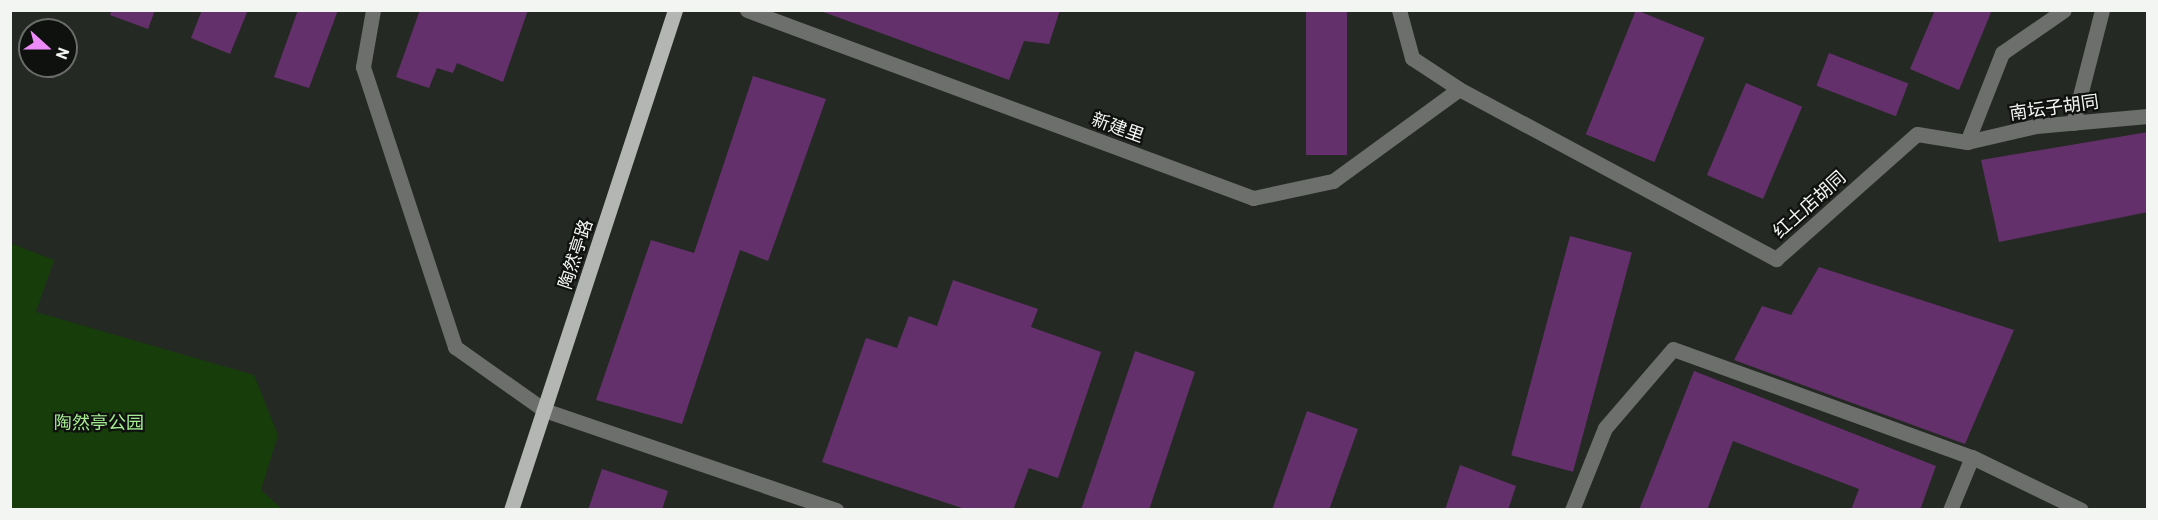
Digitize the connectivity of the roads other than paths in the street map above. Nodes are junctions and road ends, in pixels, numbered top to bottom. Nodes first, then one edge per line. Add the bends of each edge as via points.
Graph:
1 (374, 10) edge
2 (675, 10) edge
3 (747, 10) edge
4 (1399, 10) edge
5 (2064, 10) edge
6 (2102, 10) edge
7 (1459, 89) junction
8 (2148, 116) edge
9 (2073, 123) junction
10 (1967, 142) junction
11 (544, 410) junction
12 (1972, 457) junction
13 (511, 510) edge
14 (836, 510) edge
15 (1572, 510) edge
16 (1950, 510) edge
17 (2081, 510) edge

1 - 11 street via 363,67 455,347
2 - 11 main road, 陶然亭路
3 - 7 street, 新建里 via 1253,198 1333,181
4 - 7 street via 1412,58
5 - 10 street via 2002,53
6 - 9 street
7 - 10 street, 红土店胡同 via 1776,259 1917,134
8 - 9 street, 南坛子胡同
9 - 10 street, 南坛子胡同 via 2036,126
11 - 13 main road, 陶然亭路
11 - 14 street
12 - 15 street via 1674,349 1605,428
12 - 16 street
12 - 17 street

